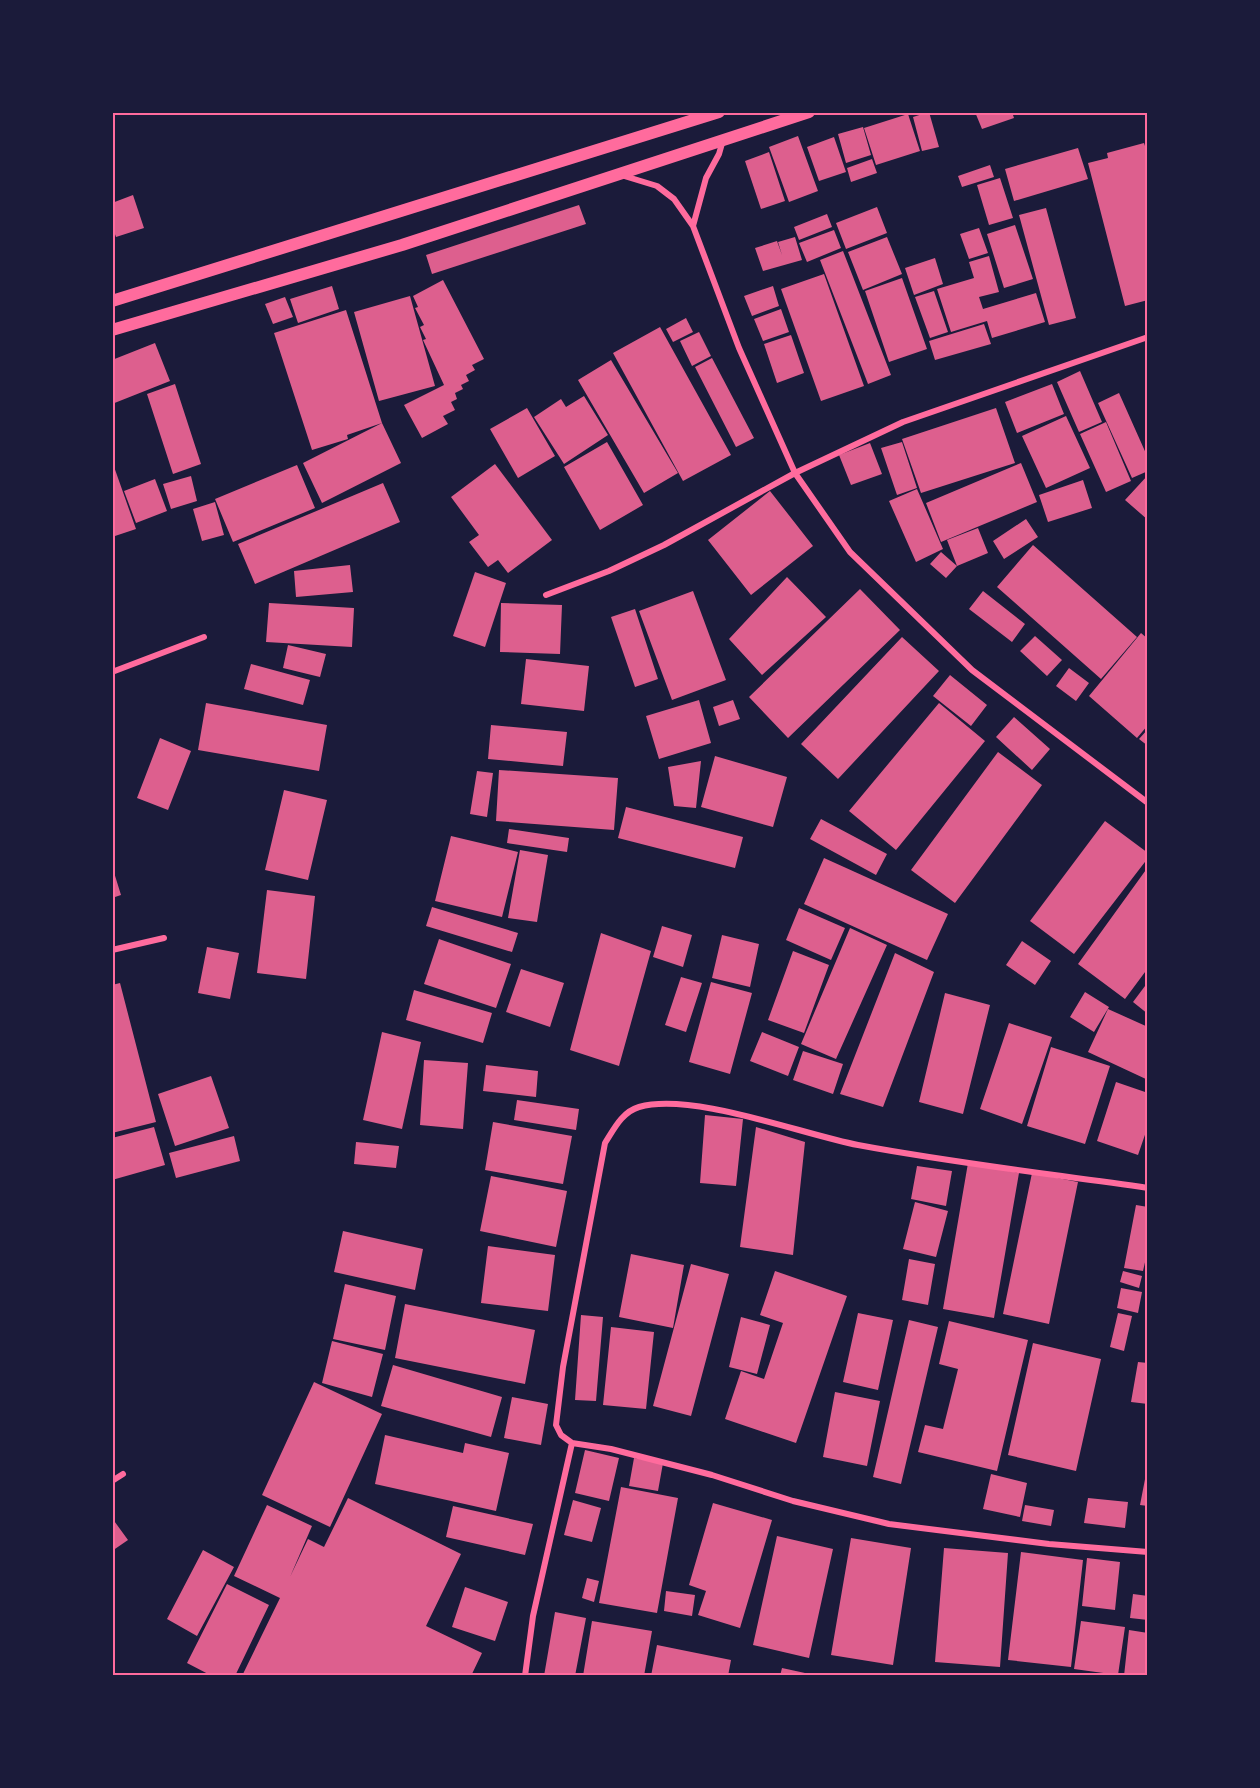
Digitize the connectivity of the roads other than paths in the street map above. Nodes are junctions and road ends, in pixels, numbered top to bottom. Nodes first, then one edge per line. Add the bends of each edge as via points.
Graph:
1 (719, 112) edge
2 (809, 112) edge
3 (723, 140) junction
4 (619, 175) junction
5 (693, 226) junction
6 (112, 301) edge
7 (112, 330) edge
8 (1148, 337) edge
9 (795, 473) junction
10 (546, 595) dead end
11 (204, 637) dead end
12 (112, 672) edge
13 (1148, 803) edge
14 (164, 938) dead end
15 (112, 950) edge
16 (1148, 1188) edge
17 (572, 1443) junction
18 (123, 1474) dead end
19 (112, 1481) edge
20 (1148, 1552) edge
21 (525, 1676) edge

1 - 6 main road
2 - 3 main road
3 - 4 main road
3 - 5 street via 706,178
4 - 5 street via 657,186 674,200
4 - 7 main road via 402,245
5 - 9 street via 739,348
8 - 9 street via 903,422
9 - 10 street via 664,546
9 - 13 street via 850,552 972,670
11 - 12 street
14 - 15 street
16 - 17 street via 858,1144 720,1111 664,1104 638,1107 620,1119 605,1143 556,1425
17 - 20 street via 611,1449 889,1524
17 - 21 street via 533,1616
18 - 19 street

